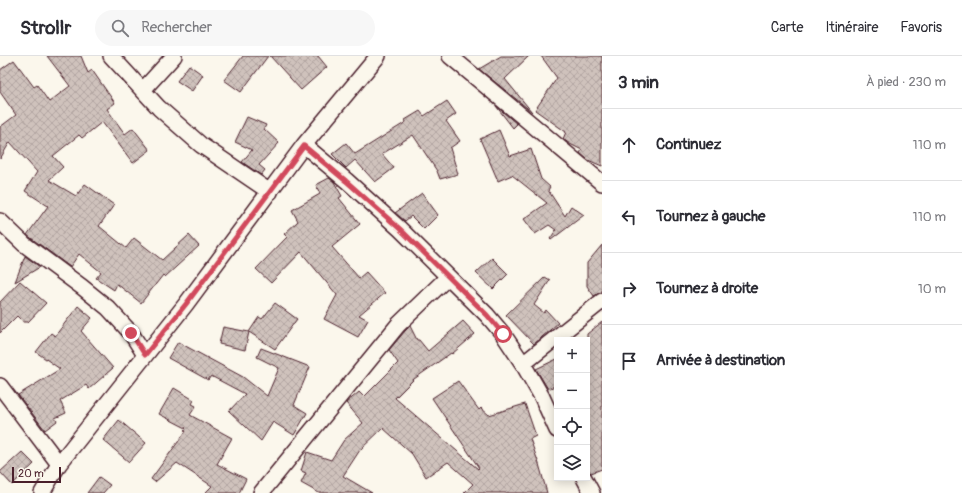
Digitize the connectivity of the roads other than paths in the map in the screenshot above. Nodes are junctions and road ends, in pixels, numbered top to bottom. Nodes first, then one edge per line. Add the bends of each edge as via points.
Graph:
1 (111, 56) edge
2 (174, 56) edge
3 (378, 56) edge
4 (450, 56) edge
5 (143, 90) junction
6 (304, 146) junction
7 (602, 183) edge
8 (270, 192) junction
9 (0, 221) edge
10 (448, 277) junction
11 (602, 301) edge
12 (145, 355) junction
13 (523, 364) junction
14 (0, 386) edge
15 (554, 423) edge
16 (59, 464) junction
17 (586, 481) edge
18 (42, 493) edge
19 (261, 493) edge
20 (592, 493) edge

1 - 5 street
2 - 5 street
3 - 6 street
4 - 7 street
5 - 8 street via 159,108 201,145
6 - 8 street
6 - 10 street via 400,229
8 - 12 street
9 - 12 street via 24,244 108,308 131,333
10 - 13 street via 487,315
10 - 19 street via 398,325
11 - 13 street
12 - 16 street
13 - 15 street
14 - 16 street
16 - 18 street
17 - 20 street

